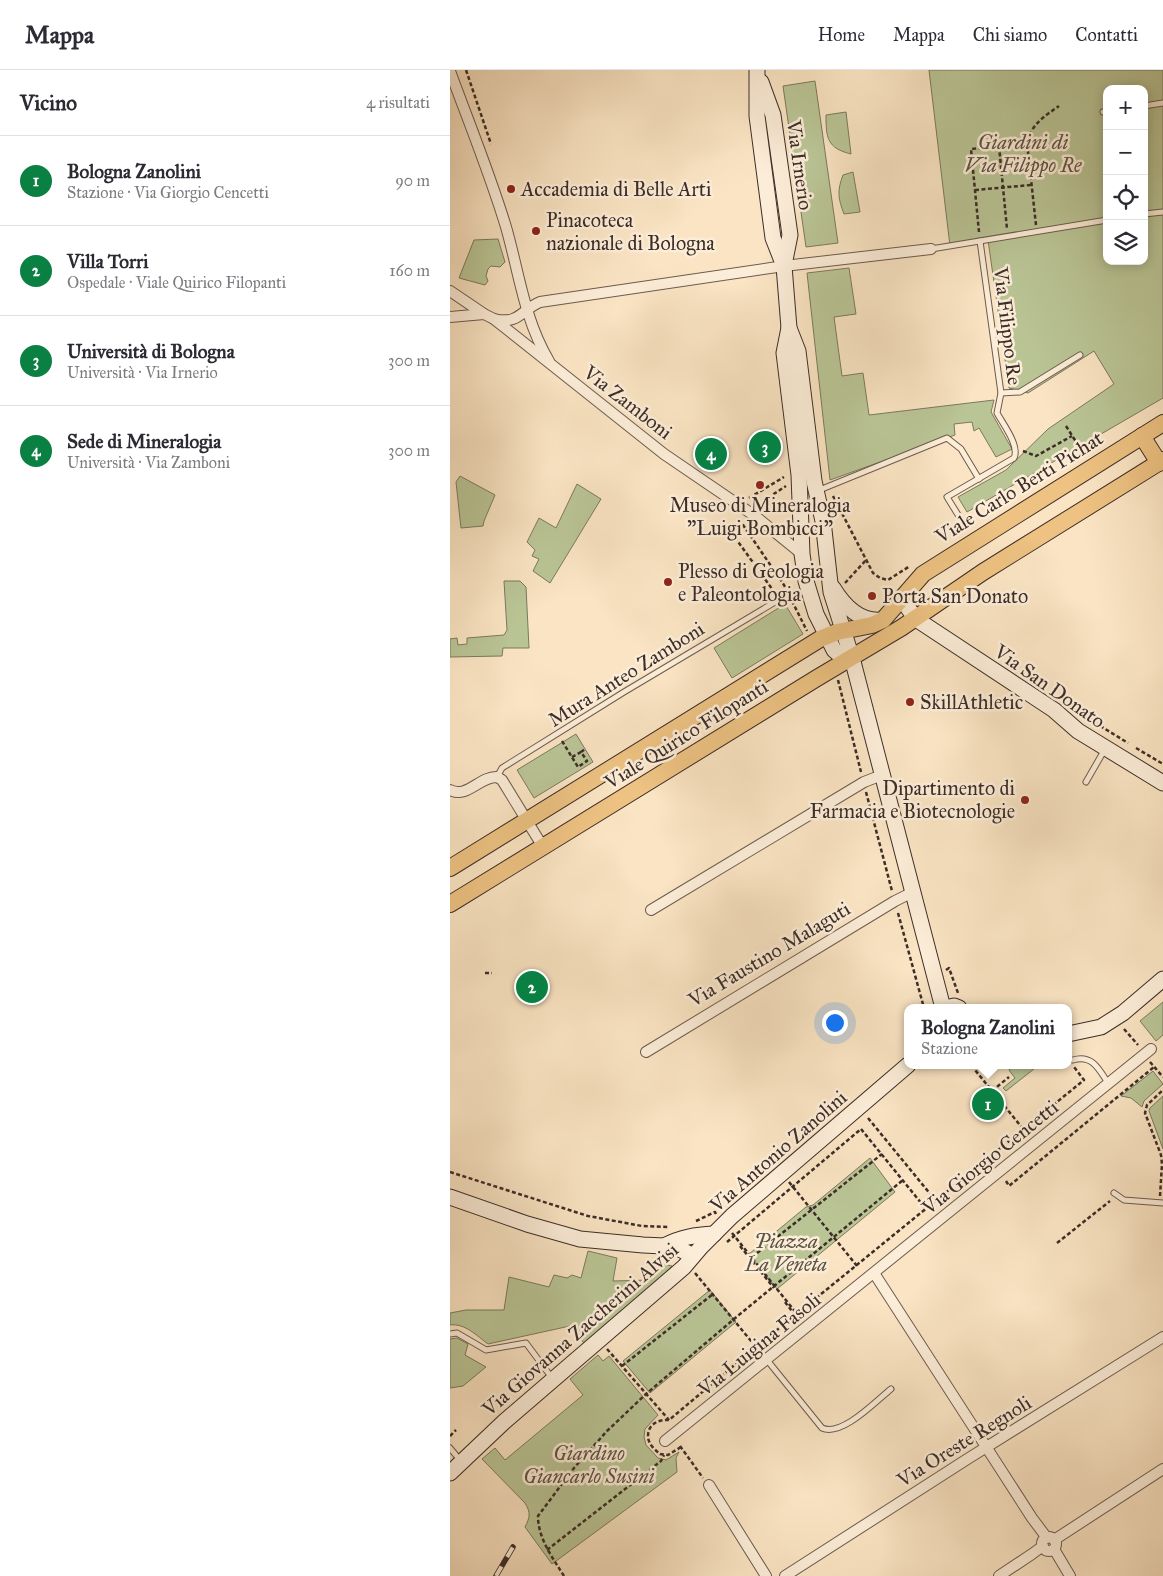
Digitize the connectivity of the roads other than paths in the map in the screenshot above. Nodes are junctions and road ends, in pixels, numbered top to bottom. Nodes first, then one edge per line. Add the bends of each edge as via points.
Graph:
1 (450, 71) edge
2 (757, 71) edge
3 (1163, 103) edge
4 (1148, 105) edge
5 (1163, 212) edge
6 (1148, 214) edge
7 (1103, 221) edge
8 (980, 241) junction
9 (931, 249) joint
10 (784, 266) junction
11 (450, 291) edge
12 (527, 311) junction
13 (484, 314) junction
14 (450, 317) edge
15 (494, 319) junction
16 (1080, 355) dead end
17 (552, 366) junction
18 (1001, 393) junction
19 (1163, 423) edge
20 (1142, 436) junction
21 (1161, 462) edge
22 (979, 478) junction
23 (810, 485) junction
24 (960, 518) dead end
25 (802, 554) junction
26 (829, 577) junction
27 (905, 595) junction
28 (775, 602) dead end
29 (916, 619) junction
30 (883, 620) junction
31 (843, 631) junction
32 (826, 636) junction
33 (852, 658) junction
34 (1106, 748) junction
35 (882, 775) junction
36 (497, 777) junction
37 (1086, 782) dead end
38 (1163, 783) edge
39 (450, 790) edge
40 (526, 821) junction
41 (542, 847) junction
42 (450, 868) edge
43 (913, 892) junction
44 (450, 904) edge
45 (651, 910) dead end
46 (1163, 979) edge
47 (943, 1004) edge
48 (1072, 1033) edge
49 (646, 1052) dead end
50 (1147, 1052) road end
51 (1073, 1064) road end
52 (904, 1068) edge
53 (1109, 1083) junction
54 (1114, 1193) dead end
55 (450, 1197) edge
56 (1161, 1201) edge
57 (721, 1231) junction
58 (664, 1246) junction
59 (694, 1256) junction
60 (871, 1276) junction
61 (450, 1334) edge
62 (1163, 1337) edge
63 (767, 1360) junction
64 (553, 1379) junction
65 (891, 1389) dead end
66 (665, 1441) dead end
67 (450, 1448) edge
68 (986, 1448) junction
69 (462, 1462) junction
70 (1163, 1469) edge
71 (450, 1473) edge
72 (709, 1485) road end
73 (1048, 1545) junction
74 (766, 1576) edge
75 (785, 1576) edge
76 (999, 1576) edge
77 (1070, 1576) edge

1 - 12 street, Via Zamboni via 492,185
2 - 10 street, Via Irnerio via 773,115 790,235
3 - 4 lane
5 - 6 lane
7 - 8 lane, Via Filippo Re
8 - 9 lane, Via Filippo Re
8 - 18 lane, Via Filippo Re
9 - 10 street, Via Filippo Re
10 - 12 street, Via Filippo Re via 540,302
10 - 23 street, Via Irnerio via 789,328 798,351
11 - 13 street, Via Zamboni
12 - 15 street, Via Filippo Re via 510,321
12 - 17 street, Via Zamboni via 534,334
13 - 14 street
13 - 15 street, Via Zamboni
15 - 17 street, Via Zamboni
16 - 18 lane via 1020,392
17 - 25 street, Via Zamboni via 664,454 755,516
18 - 22 lane, Via Filippo Re via 997,413 1016,454
19 - 20 main road, Viale Carlo Berti Pichat
20 - 21 main road
20 - 27 main road, Viale Carlo Berti Pichat via 942,560 923,574
21 - 29 main road via 983,572
22 - 23 lane via 961,449 947,438
22 - 24 lane via 947,497
23 - 25 street
23 - 26 street via 822,521
25 - 32 street via 811,601
26 - 30 street via 837,594 854,612 873,621
26 - 31 street
27 - 29 street via 908,608
27 - 30 main road, Viale Carlo Berti Pichat
28 - 36 lane, Mura Anteo Zamboni via 502,768
29 - 33 main road, Viale Quirico Filopanti
29 - 34 street, Via San Donato
30 - 31 main road, Viale Quirico Filopanti via 864,628
31 - 32 main road, Viale Quirico Filopanti
31 - 33 street
32 - 33 street via 838,654
32 - 40 main road, Viale Quirico Filopanti
33 - 35 street
33 - 41 main road, Viale Quirico Filopanti
34 - 37 lane
34 - 38 street, Via San Donato
35 - 43 street
35 - 45 street via 864,782
36 - 39 street via 486,779 465,791
36 - 40 street via 502,780
40 - 41 street
40 - 42 main road, Viale Quirico Filopanti
41 - 44 main road, Viale Quirico Filopanti
43 - 47 street
43 - 49 street, Via Faustino Malaguti
46 - 48 street via 1101,1027
50 - 53 street, Via Giorgio Cencetti
51 - 53 lane via 1080,1058 1087,1059
52 - 57 street, Via Antonio Zanolini
53 - 60 street, Via Giorgio Cencetti
54 - 56 lane via 1124,1200
55 - 58 street, Via Antonio Zanolini via 580,1239
57 - 58 street, Via Antonio Zanolini via 678,1239
57 - 59 street, Via Giovanna Zaccherini Alvisi
58 - 59 street, Via Antonio Zanolini
59 - 64 street, Via Giovanna Zaccherini Alvisi
60 - 63 street, Via Luigina Fasoli
60 - 68 street
61 - 64 lane via 456,1333 486,1350 526,1343
62 - 68 street, Via Oreste Regnoli
63 - 65 lane via 827,1430 844,1427
63 - 66 street, Via Luigina Fasoli
64 - 69 street, Via Giovanna Zaccherini Alvisi
67 - 69 lane
68 - 73 street
68 - 75 street, Via Oreste Regnoli
69 - 71 street, Via Giovanna Zaccherini Alvisi
70 - 73 street
72 - 74 street
73 - 76 street
73 - 77 street

